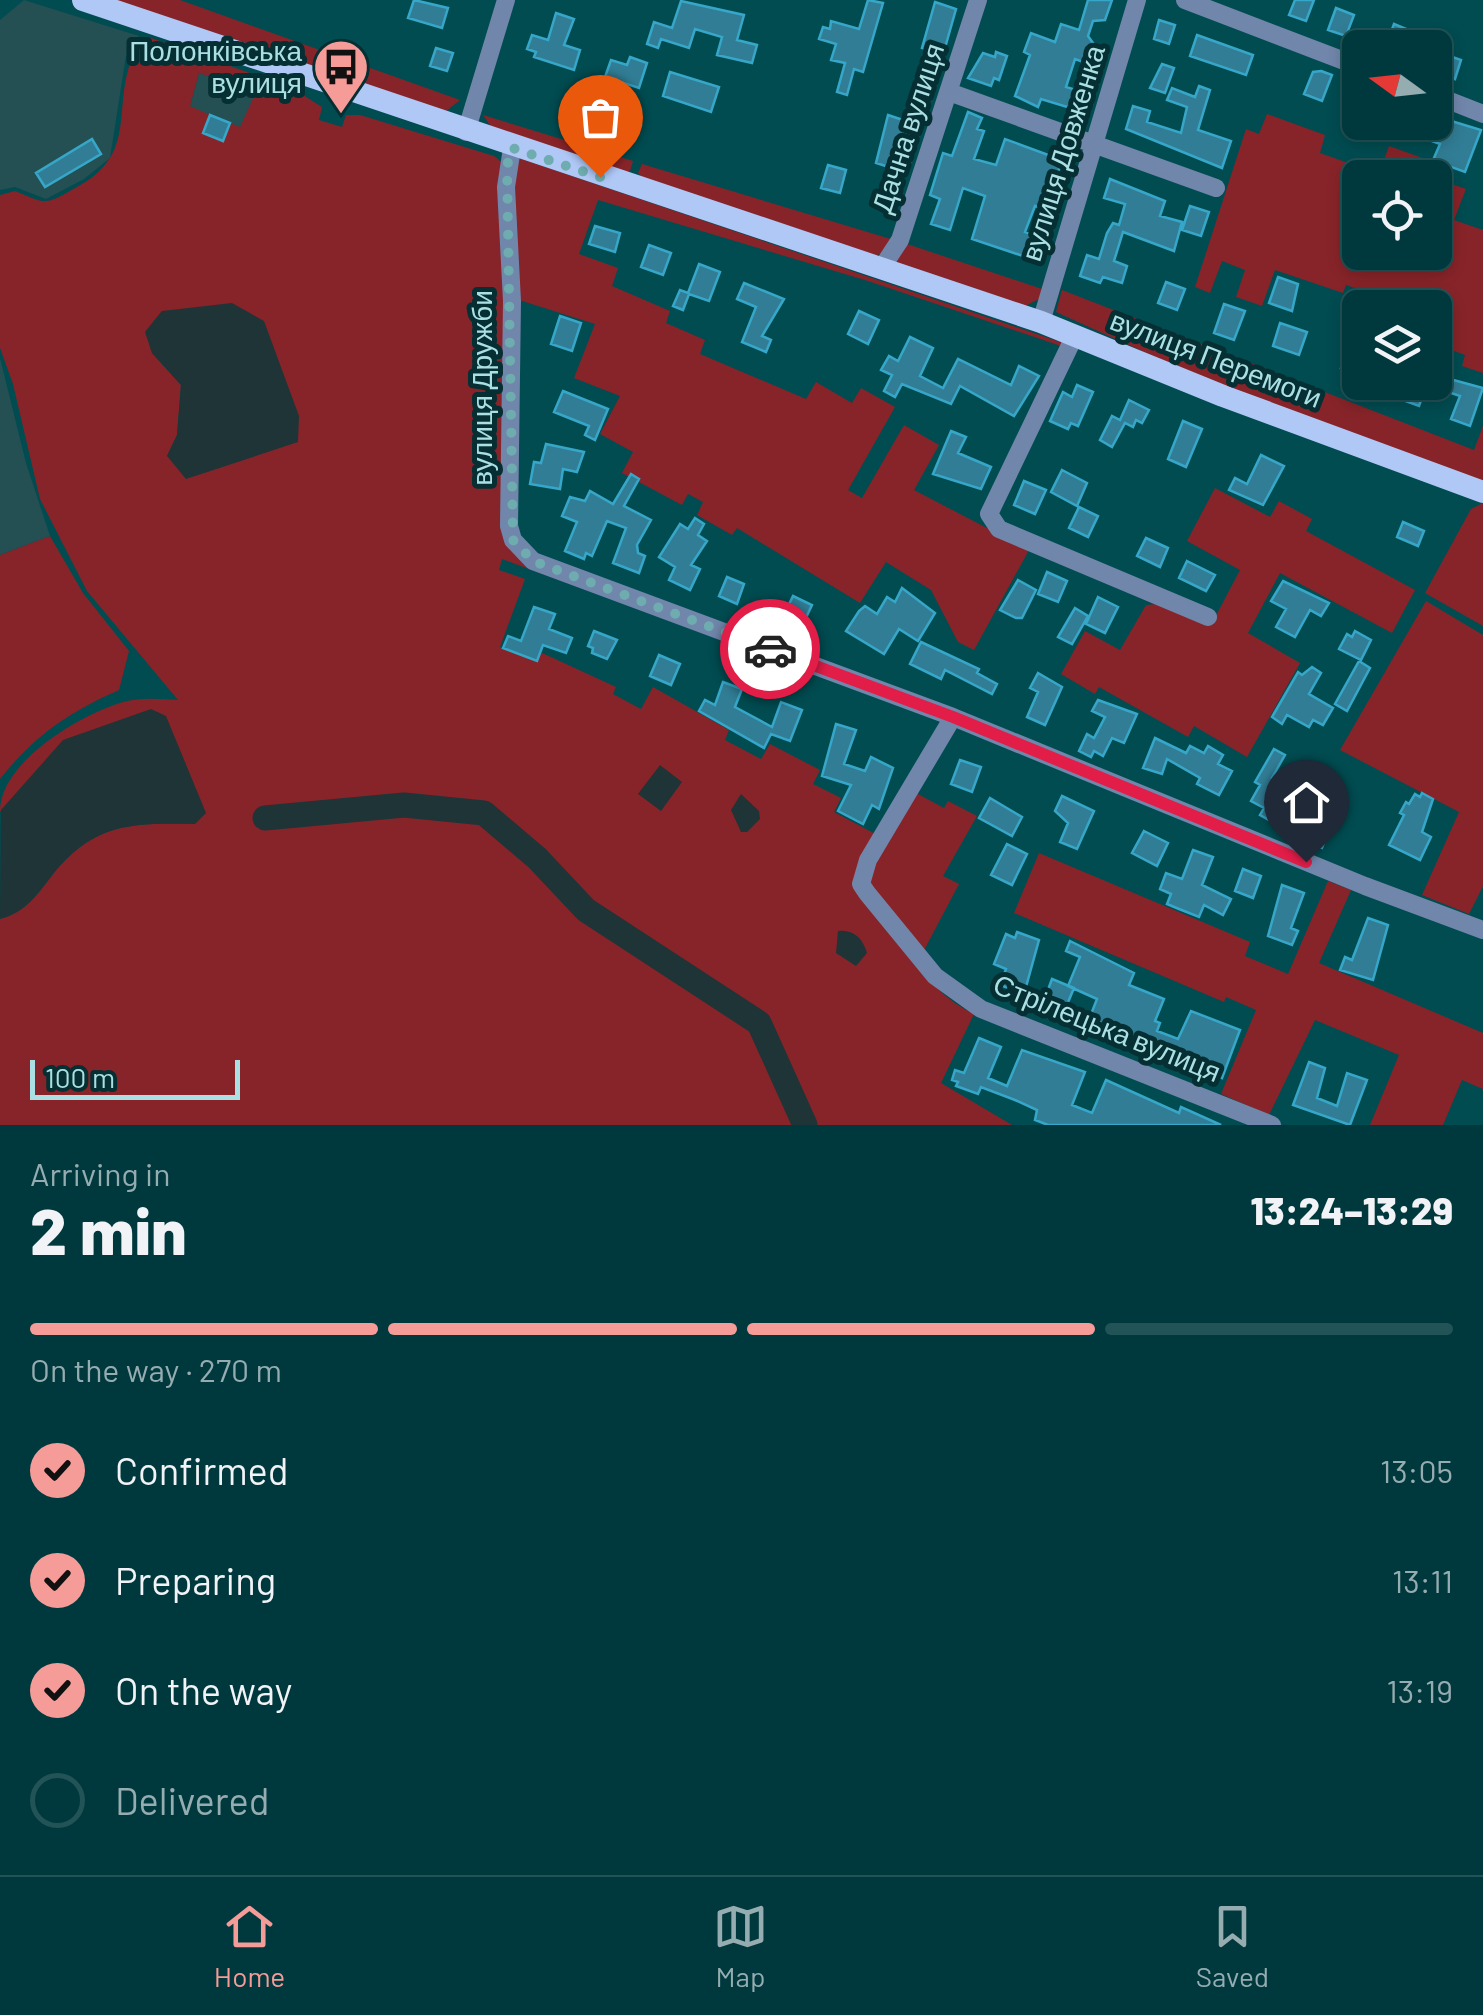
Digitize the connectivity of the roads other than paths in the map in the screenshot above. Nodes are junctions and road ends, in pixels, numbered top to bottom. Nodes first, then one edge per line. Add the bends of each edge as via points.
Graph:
1 (82, 0) edge
2 (506, 0) edge
3 (978, 0) edge
4 (1137, 0) edge
5 (1185, 0) edge
6 (1342, 60) edge
7 (949, 92) junction
8 (1452, 102) edge
9 (1483, 114) edge
10 (466, 132) junction
11 (1095, 145) junction
12 (512, 148) junction
13 (1216, 188) dead end
14 (881, 270) junction
15 (1041, 322) junction
16 (1075, 335) junction
17 (1483, 492) edge
18 (1208, 617) dead end
19 (953, 717) junction
20 (1483, 930) edge
21 (1272, 1125) edge

1 - 10 main road, вулиця Перемоги
2 - 10 street
3 - 7 street, Дачна вулиця
4 - 11 street, вулиця Довженка
5 - 6 street
7 - 11 street
7 - 14 street, Дачна вулиця via 900,240
8 - 9 street
10 - 12 main road, вулиця Перемоги
11 - 13 street
11 - 15 street, вулиця Довженка
12 - 14 main road, вулиця Перемоги
12 - 19 street, вулиця Дружби via 506,187 509,526 520,551
14 - 15 main road, вулиця Перемоги
15 - 16 main road, вулиця Перемоги
16 - 17 main road, вулиця Перемоги
16 - 18 street via 989,514 992,522
19 - 20 street, вулиця Дружби
19 - 21 street, Стрілецька вулиця via 868,860 861,884 866,893 935,976 982,1009

